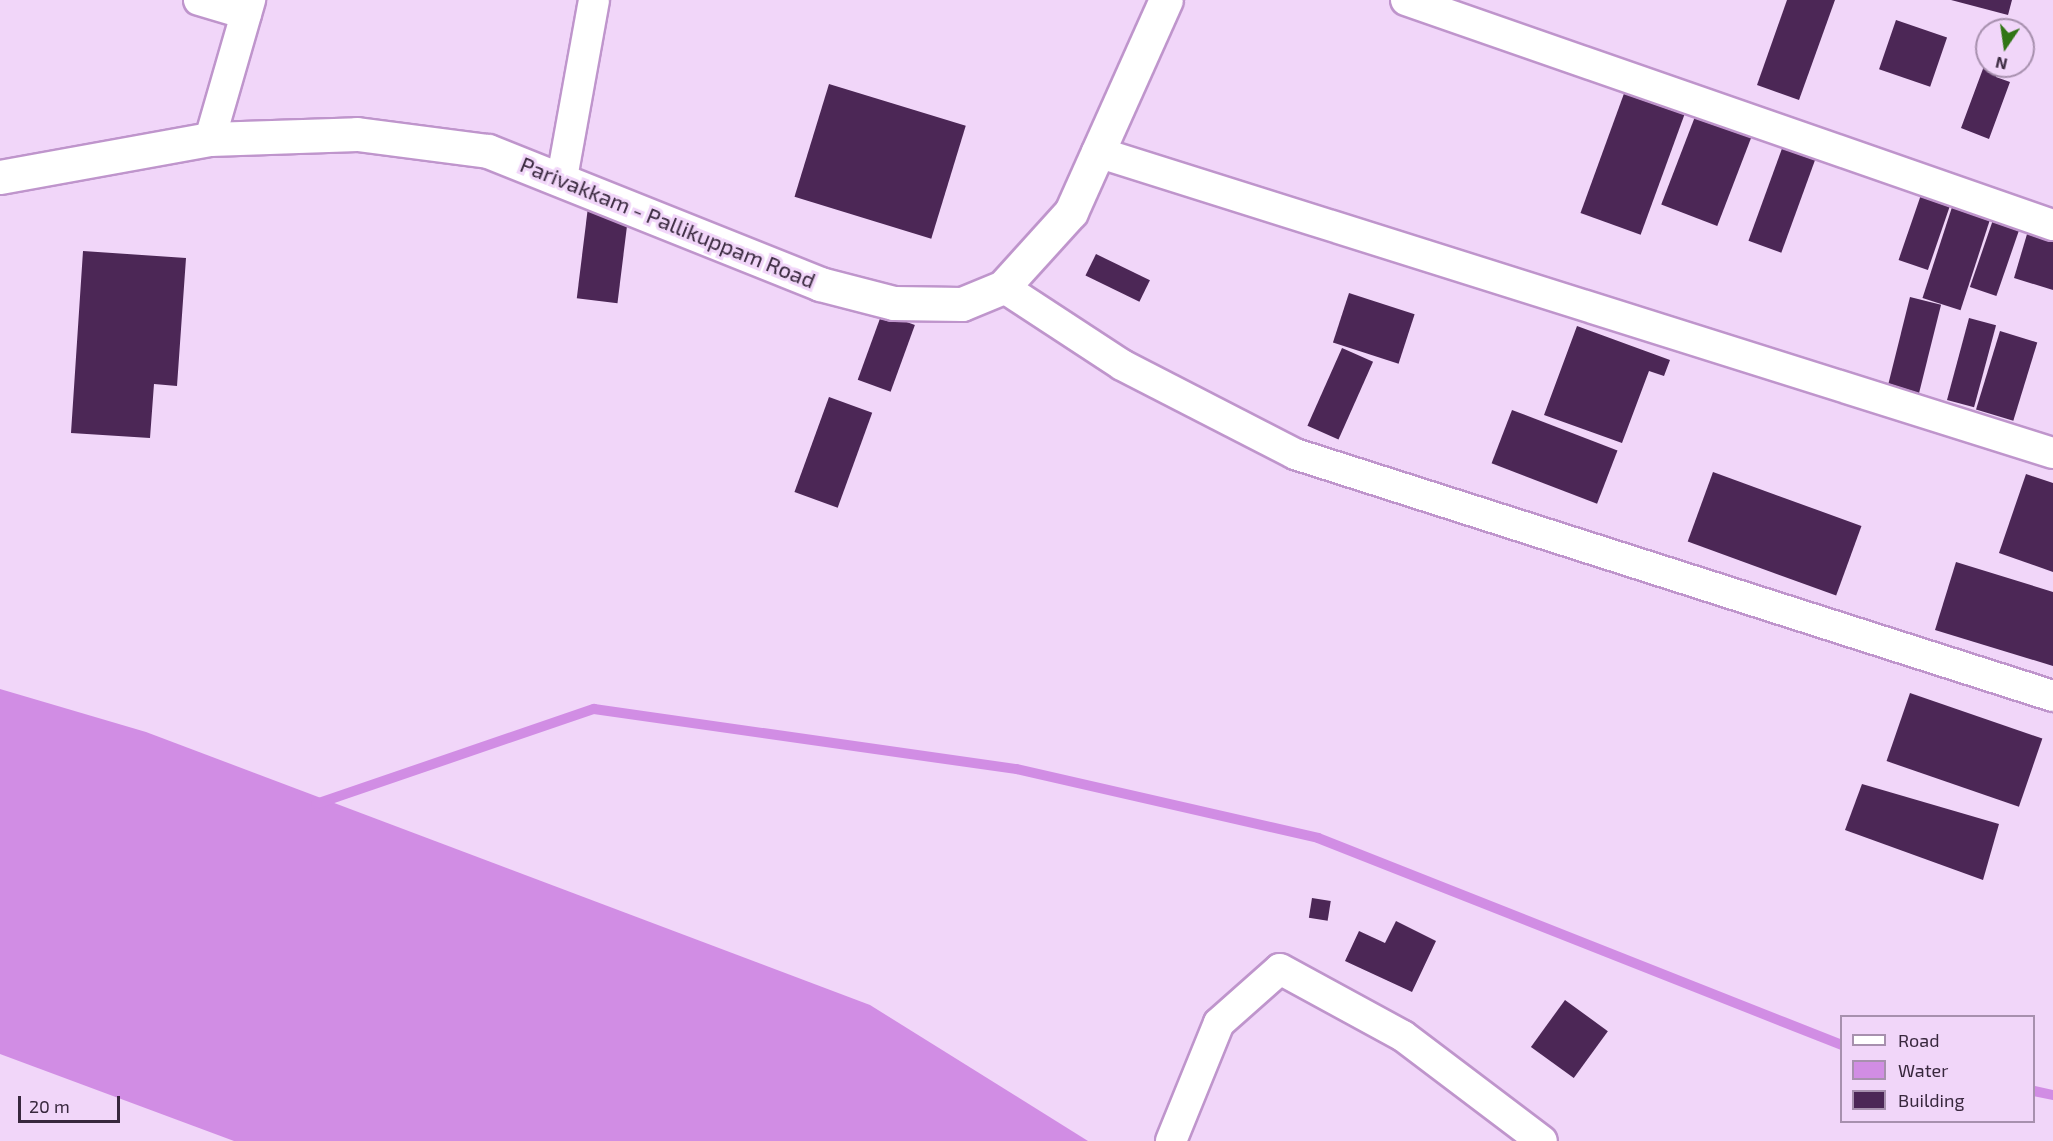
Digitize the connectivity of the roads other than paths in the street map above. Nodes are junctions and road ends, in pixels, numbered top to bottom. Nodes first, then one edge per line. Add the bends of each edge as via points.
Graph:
1 (199, 0) edge
2 (594, 0) edge
3 (1166, 0) edge
4 (1406, 0) edge
5 (248, 7) edge
6 (210, 140) junction
7 (1097, 152) junction
8 (0, 177) edge
9 (562, 177) junction
10 (2053, 225) edge
11 (1003, 287) junction
12 (2053, 453) edge
13 (2053, 696) edge
14 (1171, 1141) edge
15 (1542, 1141) edge

1 - 5 street
2 - 9 street
3 - 7 street, Parivakkam - Pallikuppam Road
4 - 10 street
5 - 6 street
6 - 8 street, Parivakkam - Pallikuppam Road
6 - 9 street, Parivakkam - Pallikuppam Road via 357,134 488,151
7 - 11 street, Parivakkam - Pallikuppam Road via 1071,212
7 - 12 street
9 - 11 street, Parivakkam - Pallikuppam Road via 820,284 894,303 962,304
11 - 13 street via 1122,365 1295,454
14 - 15 street via 1219,1023 1280,969 1403,1036

